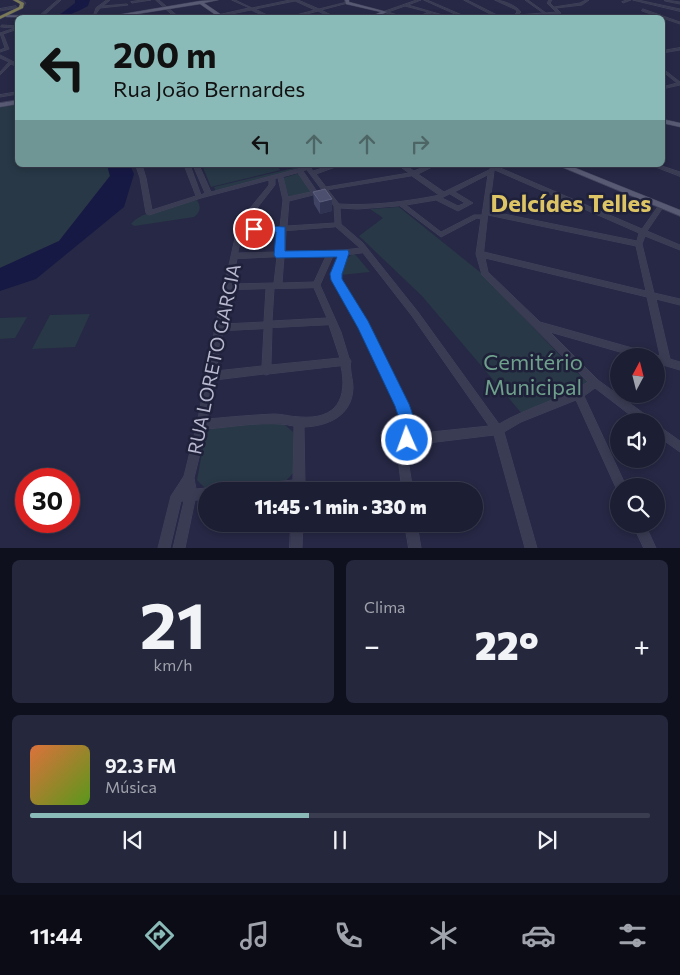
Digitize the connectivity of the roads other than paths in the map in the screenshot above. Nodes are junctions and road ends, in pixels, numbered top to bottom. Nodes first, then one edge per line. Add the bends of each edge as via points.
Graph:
1 (15, 0) edge
2 (20, 0) edge
3 (60, 0) edge
4 (109, 0) edge
5 (150, 0) edge
6 (157, 0) edge
7 (216, 0) edge
8 (233, 0) edge
9 (295, 0) edge
10 (420, 0) edge
11 (425, 0) edge
12 (465, 0) edge
13 (496, 0) edge
14 (526, 0) edge
15 (551, 0) edge
16 (588, 0) edge
17 (630, 0) edge
18 (634, 0) edge
19 (666, 0) edge
20 (7, 1) edge
21 (198, 1) edge
22 (132, 2) dead end
23 (347, 2) edge
24 (622, 2) dead end
25 (680, 3) edge
26 (127, 5) dead end
27 (406, 5) junction
28 (22, 6) junction
29 (100, 7) junction
30 (16, 8) junction
31 (167, 8) junction
32 (251, 8) junction
33 (445, 8) junction
34 (553, 8) junction
35 (0, 10) edge
36 (319, 10) junction
37 (644, 10) dead end
38 (680, 10) edge
39 (386, 12) junction
40 (432, 12) junction
41 (545, 13) junction
42 (43, 15) edge
43 (93, 15) edge
44 (121, 15) edge
45 (175, 15) edge
46 (219, 15) edge
47 (225, 15) edge
48 (266, 15) edge
49 (298, 15) edge
50 (330, 15) edge
51 (378, 15) edge
52 (393, 15) edge
53 (424, 15) edge
54 (442, 15) edge
55 (461, 15) edge
56 (499, 15) edge
57 (514, 15) edge
58 (524, 15) edge
59 (658, 15) edge
60 (2, 17) edge
61 (15, 17) edge
62 (15, 18) edge
63 (665, 18) edge
64 (680, 23) edge
65 (2, 26) dead end
66 (15, 27) edge
67 (15, 28) edge
68 (1, 34) edge
69 (680, 49) edge
70 (0, 51) edge
71 (665, 52) edge
72 (0, 56) edge
73 (11, 62) junction
74 (0, 63) edge
75 (15, 64) edge
76 (665, 72) edge
77 (0, 74) edge
78 (680, 84) edge
79 (665, 87) edge
80 (15, 94) edge
81 (0, 96) edge
82 (15, 102) edge
83 (0, 105) edge
84 (665, 122) edge
85 (680, 125) edge
86 (140, 167) edge
87 (188, 167) edge
88 (197, 167) edge
89 (324, 167) edge
90 (403, 167) edge
91 (428, 167) edge
92 (566, 167) edge
93 (660, 167) edge
94 (494, 168) edge
95 (309, 169) edge
96 (300, 171) junction
97 (412, 174) junction
98 (680, 174) edge
99 (276, 178) junction
100 (257, 182) junction
101 (269, 189) junction
102 (324, 189) junction
103 (449, 191) junction
104 (209, 195) junction
105 (440, 196) junction
106 (199, 197) junction
107 (286, 200) junction
108 (401, 204) junction
109 (336, 206) junction
110 (464, 206) junction
111 (661, 206) junction
112 (680, 213) edge
113 (482, 215) junction
114 (338, 225) junction
115 (240, 229) junction
116 (282, 229) junction
117 (643, 232) junction
118 (639, 244) junction
119 (680, 248) edge
120 (365, 250) junction
121 (344, 253) junction
122 (331, 254) junction
123 (480, 254) junction
124 (280, 255) junction
125 (235, 256) junction
126 (316, 285) junction
127 (274, 286) junction
128 (227, 287) junction
129 (650, 295) junction
130 (680, 302) edge
131 (332, 321) junction
132 (535, 324) junction
133 (267, 325) junction
134 (219, 328) junction
135 (619, 348) edge
136 (659, 348) edge
137 (346, 361) junction
138 (665, 361) edge
139 (680, 366) edge
140 (266, 371) junction
141 (210, 376) junction
142 (595, 382) junction
143 (578, 394) junction
144 (636, 413) edge
145 (299, 422) junction
146 (202, 424) junction
147 (498, 430) junction
148 (665, 436) edge
149 (407, 440) junction
150 (680, 447) edge
151 (189, 478) junction
152 (617, 478) edge
153 (298, 482) edge
154 (405, 482) edge
155 (191, 495) junction
156 (198, 495) edge
157 (177, 496) junction
158 (297, 532) edge
159 (412, 532) edge
160 (642, 533) edge
161 (164, 548) edge
162 (180, 548) edge
163 (296, 548) edge
164 (415, 548) edge
165 (531, 548) edge
166 (650, 548) edge

1 - 28 highway
2 - 28 street via 25,3
3 - 42 street
4 - 29 street
5 - 22 street
6 - 31 street
7 - 21 main road
8 - 32 street
9 - 32 street
9 - 36 street
10 - 27 street
11 - 33 street
12 - 56 street
13 - 57 street via 517,10 519,12
14 - 41 street
15 - 34 street via 548,3
16 - 34 street
17 - 24 street
18 - 38 street
19 - 25 street
20 - 30 highway via 16,4
21 - 31 main road
21 - 46 main road
23 - 36 street
23 - 39 main road
26 - 29 street
27 - 39 street
27 - 40 street
28 - 60 highway
29 - 43 street
30 - 35 street
30 - 60 highway
31 - 44 main road
31 - 45 street
32 - 47 street
32 - 48 street
33 - 40 street
33 - 55 street
34 - 41 street via 559,13
36 - 49 street
36 - 50 street
37 - 59 street
39 - 51 main road
39 - 52 street
40 - 53 street
40 - 54 street
41 - 58 street
60 - 61 main road
60 - 62 main road
63 - 64 street
65 - 66 street
67 - 68 street
68 - 70 street via 7,50
69 - 71 street
72 - 73 street
73 - 74 street
73 - 75 street
73 - 77 street
76 - 78 street
78 - 79 street
80 - 81 street
82 - 83 main road
84 - 85 main road
86 - 106 street via 149,213
87 - 106 street
88 - 104 street
89 - 95 street
90 - 97 street
91 - 97 street
92 - 111 main road
93 - 98 street
94 - 103 street
94 - 113 street
94 - 117 street
95 - 96 street
95 - 102 street
96 - 99 street
96 - 107 street via 315,193
97 - 102 street
97 - 105 street
99 - 100 street
99 - 101 street, RUA LORETO GARCIA
99 - 107 street
100 - 101 street
100 - 104 street
101 - 115 street, RUA LORETO GARCIA
102 - 109 street
103 - 105 street
103 - 110 street via 470,202
104 - 106 street
105 - 108 street
105 - 110 street via 457,208
107 - 116 street
108 - 109 street
108 - 113 street via 436,232 445,234
109 - 114 street
110 - 113 street
111 - 112 main road
111 - 117 street
113 - 118 street
113 - 123 street
114 - 116 street
114 - 120 street
115 - 116 street
115 - 125 street, RUA LORETO GARCIA
116 - 124 street
117 - 118 street
117 - 119 street
118 - 129 street
120 - 121 street
120 - 147 street
121 - 122 street
121 - 149 street via 337,280 402,404 407,418
122 - 124 street
122 - 126 street
123 - 129 street
123 - 132 street via 483,268 491,280
124 - 125 street
124 - 127 street
125 - 128 street, RUA LORETO GARCIA
126 - 127 street
126 - 131 street
127 - 128 street
127 - 133 street
128 - 134 street, RUA LORETO GARCIA
129 - 130 street
129 - 136 street
131 - 133 street
131 - 137 street
132 - 135 street
132 - 142 street
133 - 134 street
133 - 140 street
134 - 141 street, RUA LORETO GARCIA
137 - 140 street
137 - 145 street via 348,385 342,409 320,420
138 - 139 street
140 - 141 street
141 - 146 street, RUA LORETO GARCIA
142 - 143 street
142 - 144 street
143 - 147 street
143 - 152 street
145 - 146 street via 284,418
145 - 153 street
146 - 151 street, RUA LORETO GARCIA
147 - 149 street
147 - 165 street
148 - 150 street
149 - 154 street
151 - 155 street, RUA LORETO GARCIA
151 - 157 street, RUA LORETO GARCIA
155 - 156 street
155 - 157 street
155 - 162 street, RUA LORETO GARCIA
157 - 161 street, RUA LORETO GARCIA
158 - 163 street
159 - 164 street
160 - 166 street

